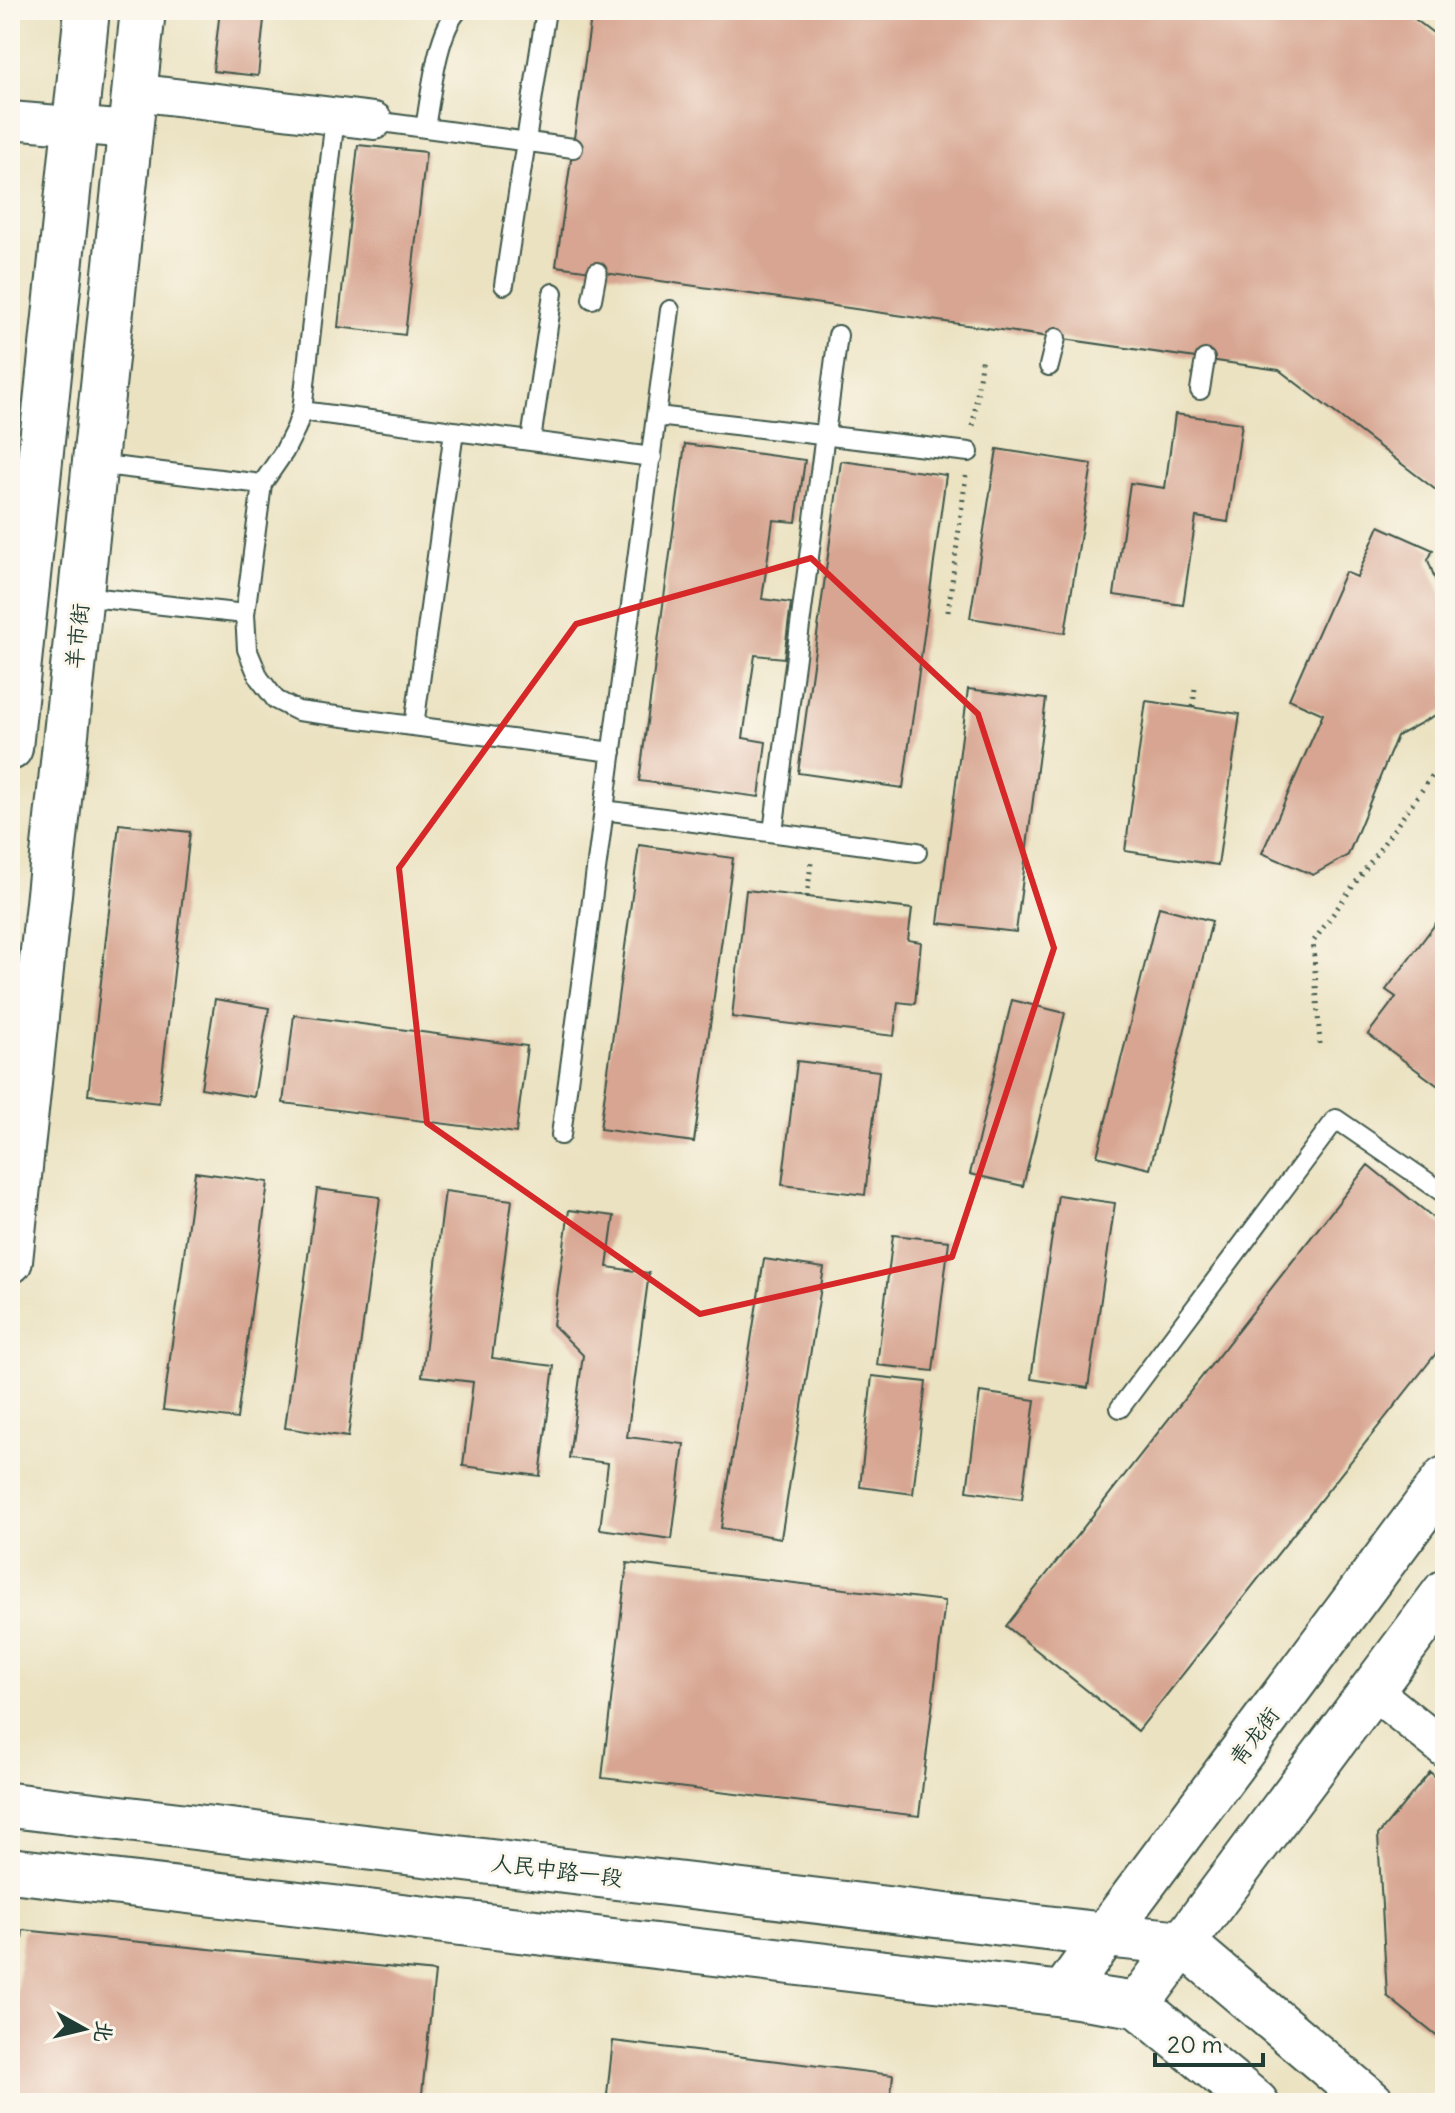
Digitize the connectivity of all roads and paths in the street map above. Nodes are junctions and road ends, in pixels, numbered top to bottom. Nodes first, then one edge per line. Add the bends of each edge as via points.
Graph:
1 (87, 10) edge
2 (143, 10) edge
3 (458, 10) edge
4 (546, 10) edge
5 (132, 111) junction
6 (335, 117) junction
7 (10, 120) edge
8 (374, 121) joint
9 (75, 125) junction
10 (425, 128) junction
11 (526, 142) junction
12 (573, 148) dead end
13 (597, 272) dead end
14 (504, 285) dead end
15 (553, 293) dead end
16 (592, 299) dead end
17 (670, 310) dead end
18 (838, 335) dead end
19 (1056, 338) dead end
20 (982, 356) dead end
21 (1205, 359) dead end
22 (1049, 366) dead end
23 (1200, 390) dead end
24 (302, 411) junction
25 (657, 416) junction
26 (454, 431) junction
27 (826, 436) junction
28 (531, 440) junction
29 (969, 452) junction
30 (652, 457) junction
31 (95, 464) junction
32 (262, 484) junction
33 (81, 596) junction
34 (948, 612) dead end
35 (245, 614) junction
36 (1195, 688) dead end
37 (1193, 707) dead end
38 (414, 726) junction
39 (10, 748) edge
40 (612, 752) junction
41 (1445, 765) edge
42 (604, 810) junction
43 (773, 832) junction
44 (917, 852) dead end
45 (811, 867) dead end
46 (807, 897) dead end
47 (1320, 1044) dead end
48 (561, 1135) dead end
49 (1445, 1194) edge
50 (10, 1261) edge
51 (1120, 1408) dead end
52 (1445, 1479) edge
53 (1445, 1592) edge
54 (1372, 1690) junction
55 (1445, 1749) edge
56 (10, 1805) edge
57 (10, 1870) edge
58 (1105, 1935) junction
59 (1183, 1943) junction
60 (1063, 1994) junction
61 (1137, 2005) junction
62 (1256, 2103) edge
63 (1372, 2103) edge

1 - 9 main road
2 - 5 main road, 羊市街
3 - 10 lane via 442,38
4 - 11 lane
5 - 6 street
5 - 9 street
5 - 31 main road, 羊市街
6 - 8 street
6 - 24 lane
7 - 9 street
8 - 10 lane
9 - 39 main road
10 - 11 lane
11 - 12 lane
11 - 14 lane
13 - 16 lane
15 - 28 lane
17 - 25 lane
18 - 27 lane
19 - 22 lane
20 - 29 path
21 - 23 lane
24 - 26 lane
24 - 32 lane
25 - 27 lane
25 - 30 lane
26 - 28 lane
26 - 38 lane
27 - 29 lane
27 - 43 lane
28 - 30 lane
29 - 34 path
30 - 40 lane
31 - 32 lane
31 - 33 main road, 羊市街
32 - 35 lane
33 - 35 lane
33 - 50 main road, 羊市街
35 - 38 lane via 247,649 276,700 298,711
36 - 37 path
38 - 40 lane
40 - 42 lane
41 - 47 path via 1313,942
42 - 43 lane
42 - 48 lane
43 - 44 lane
45 - 46 path
49 - 51 lane via 1336,1119
52 - 58 main road, 青龙街
53 - 54 main road
54 - 55 street
54 - 59 main road
56 - 58 main road, 人民中路一段
57 - 60 main road
58 - 59 main road, 人民中路一段
58 - 60 main road, 青龙街
59 - 61 main road
59 - 63 main road
60 - 61 main road
61 - 62 main road

